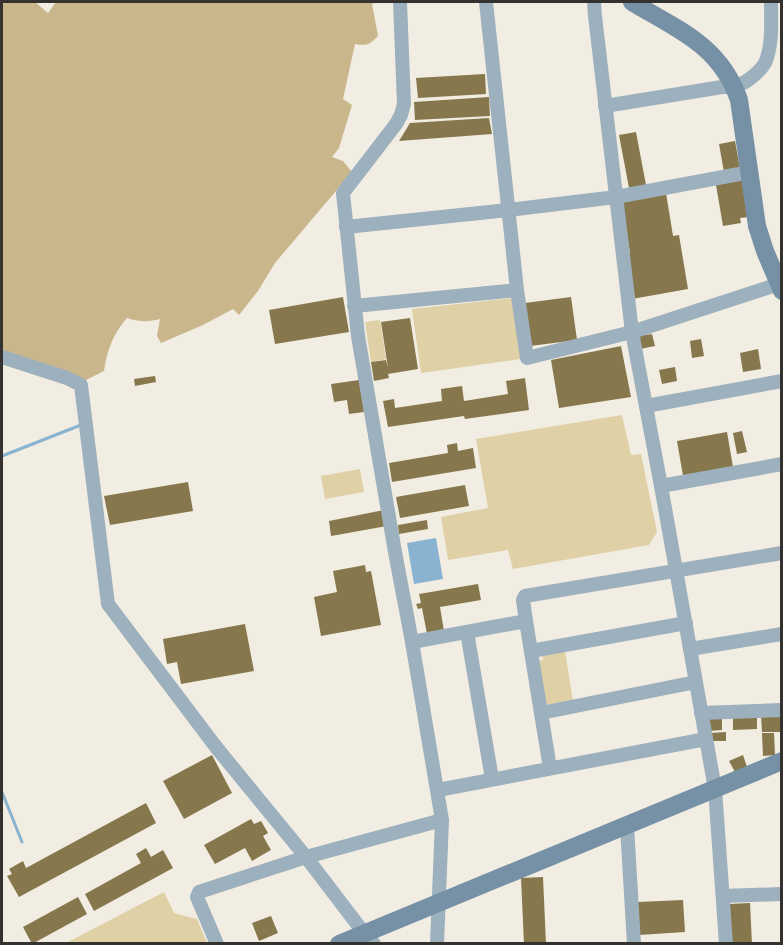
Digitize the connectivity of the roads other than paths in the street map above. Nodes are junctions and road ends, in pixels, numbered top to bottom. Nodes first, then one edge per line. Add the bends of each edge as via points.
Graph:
1 (400, 2) edge
2 (486, 2) edge
3 (594, 2) edge
4 (632, 2) edge
5 (771, 2) edge
6 (776, 30) edge
7 (734, 87) junction
8 (605, 106) junction
9 (750, 172) junction
10 (616, 197) junction
11 (508, 210) junction
12 (346, 227) junction
13 (780, 286) edge
14 (518, 290) junction
15 (354, 306) junction
16 (632, 332) junction
17 (2, 357) edge
18 (782, 381) edge
19 (646, 406) junction
20 (782, 464) edge
21 (661, 486) junction
22 (782, 553) edge
23 (677, 570) junction
24 (526, 621) junction
25 (686, 623) junction
26 (467, 632) junction
27 (782, 634) edge
28 (412, 642) junction
29 (690, 649) junction
30 (531, 651) junction
31 (696, 682) junction
32 (782, 710) edge
33 (541, 713) junction
34 (701, 713) junction
35 (706, 739) junction
36 (782, 762) edge
37 (550, 768) junction
38 (492, 780) junction
39 (715, 789) junction
40 (438, 790) junction
41 (441, 820) junction
42 (627, 826) junction
43 (306, 857) junction
44 (782, 894) edge
45 (723, 896) junction
46 (438, 902) junction
47 (369, 938) edge
48 (218, 944) edge
49 (339, 944) edge
50 (437, 944) edge
51 (634, 944) edge
52 (726, 944) edge

1 - 12 street via 404,104 396,124 342,193
2 - 11 street
3 - 8 street
4 - 7 street via 699,42 724,68
5 - 6 street
6 - 7 street via 765,64
7 - 8 street
7 - 9 street
8 - 10 street
9 - 10 street
9 - 13 street via 757,226
10 - 11 street
10 - 16 street
11 - 12 street
11 - 14 street
12 - 15 street
13 - 16 street
14 - 15 street
14 - 16 street via 527,358
15 - 28 street
16 - 19 street
17 - 43 street via 81,385 108,604 216,747
18 - 19 street
19 - 21 street
20 - 21 street
21 - 23 street
22 - 23 street
23 - 24 street via 525,596
23 - 25 street
24 - 26 street
24 - 30 street
25 - 29 street
25 - 30 street
26 - 28 street
26 - 38 street
27 - 29 street
28 - 40 street
29 - 31 street
30 - 33 street
31 - 33 street
31 - 34 street
32 - 34 street
33 - 37 street
34 - 35 street
35 - 37 street
35 - 39 street
36 - 39 street
37 - 38 street
38 - 40 street
39 - 42 street
39 - 45 street
40 - 41 street
41 - 43 street
41 - 46 street
42 - 46 street
42 - 51 street
43 - 47 street
43 - 48 street via 199,892 197,897
44 - 45 street
45 - 52 street
46 - 47 street
46 - 50 street
47 - 49 street

